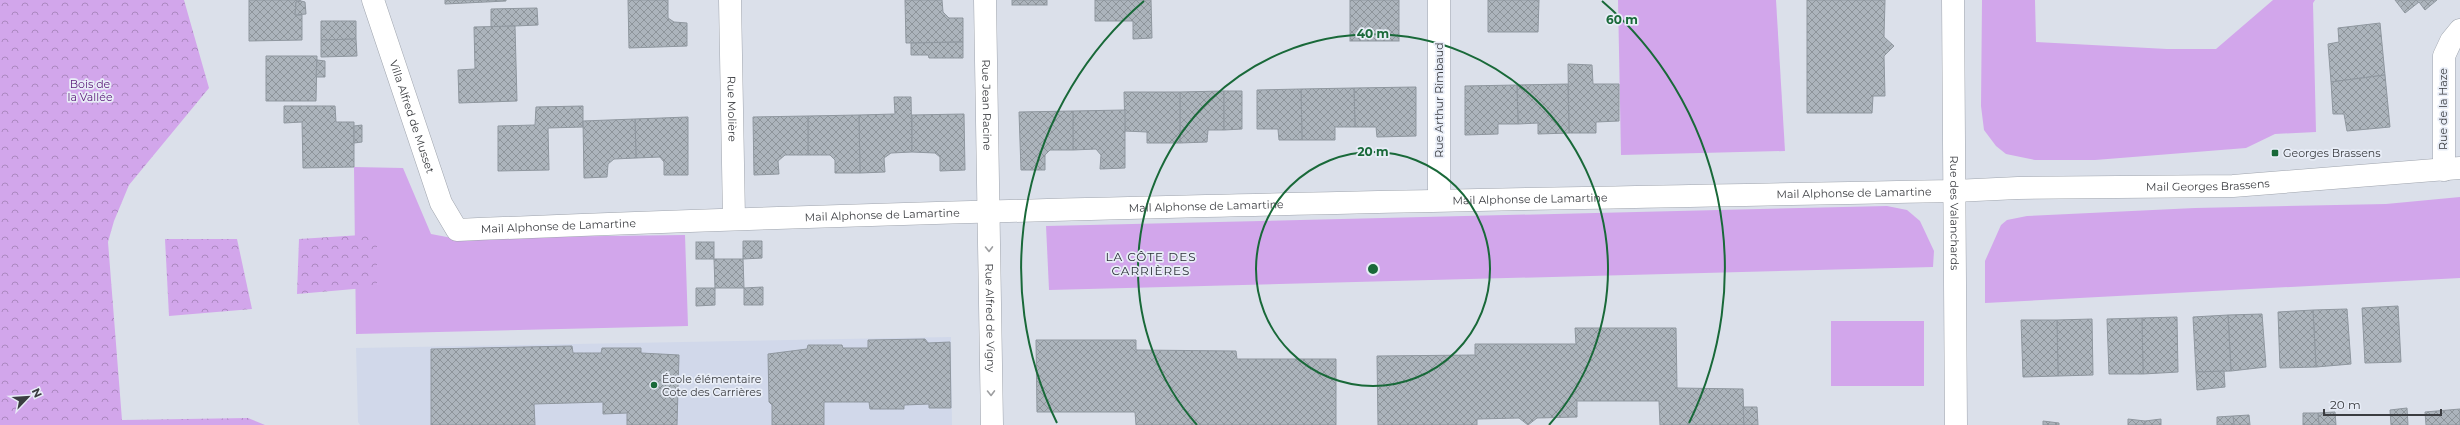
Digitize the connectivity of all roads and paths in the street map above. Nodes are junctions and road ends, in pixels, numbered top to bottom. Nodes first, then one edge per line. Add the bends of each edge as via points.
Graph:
1 (373, 0) edge
2 (730, 0) edge
3 (985, 0) edge
4 (1439, 0) edge
5 (1953, 0) edge
6 (2460, 30) edge
7 (2452, 169) edge
8 (1954, 191) junction
9 (1439, 200) junction
10 (989, 210) junction
11 (734, 218) junction
12 (457, 230) joint
13 (992, 425) edge
14 (1956, 425) edge

1 - 12 street, Villa Alfred de Musset via 441,203
2 - 11 street, Rue Molière
3 - 10 street, Rue Jean Racine
4 - 9 street, Rue Arthur Rimbaud
5 - 8 street, Rue des Valanchards
6 - 7 street, Rue de la Haze via 2444,56
7 - 8 street, Mail Georges Brassens via 2233,186
8 - 9 street, Mail Alphonse de Lamartine
8 - 14 street, Rue des Valanchards
9 - 10 street, Mail Alphonse de Lamartine
10 - 11 street, Mail Alphonse de Lamartine
10 -> 13 street, Rue Alfred de Vigny
11 - 12 street, Mail Alphonse de Lamartine

